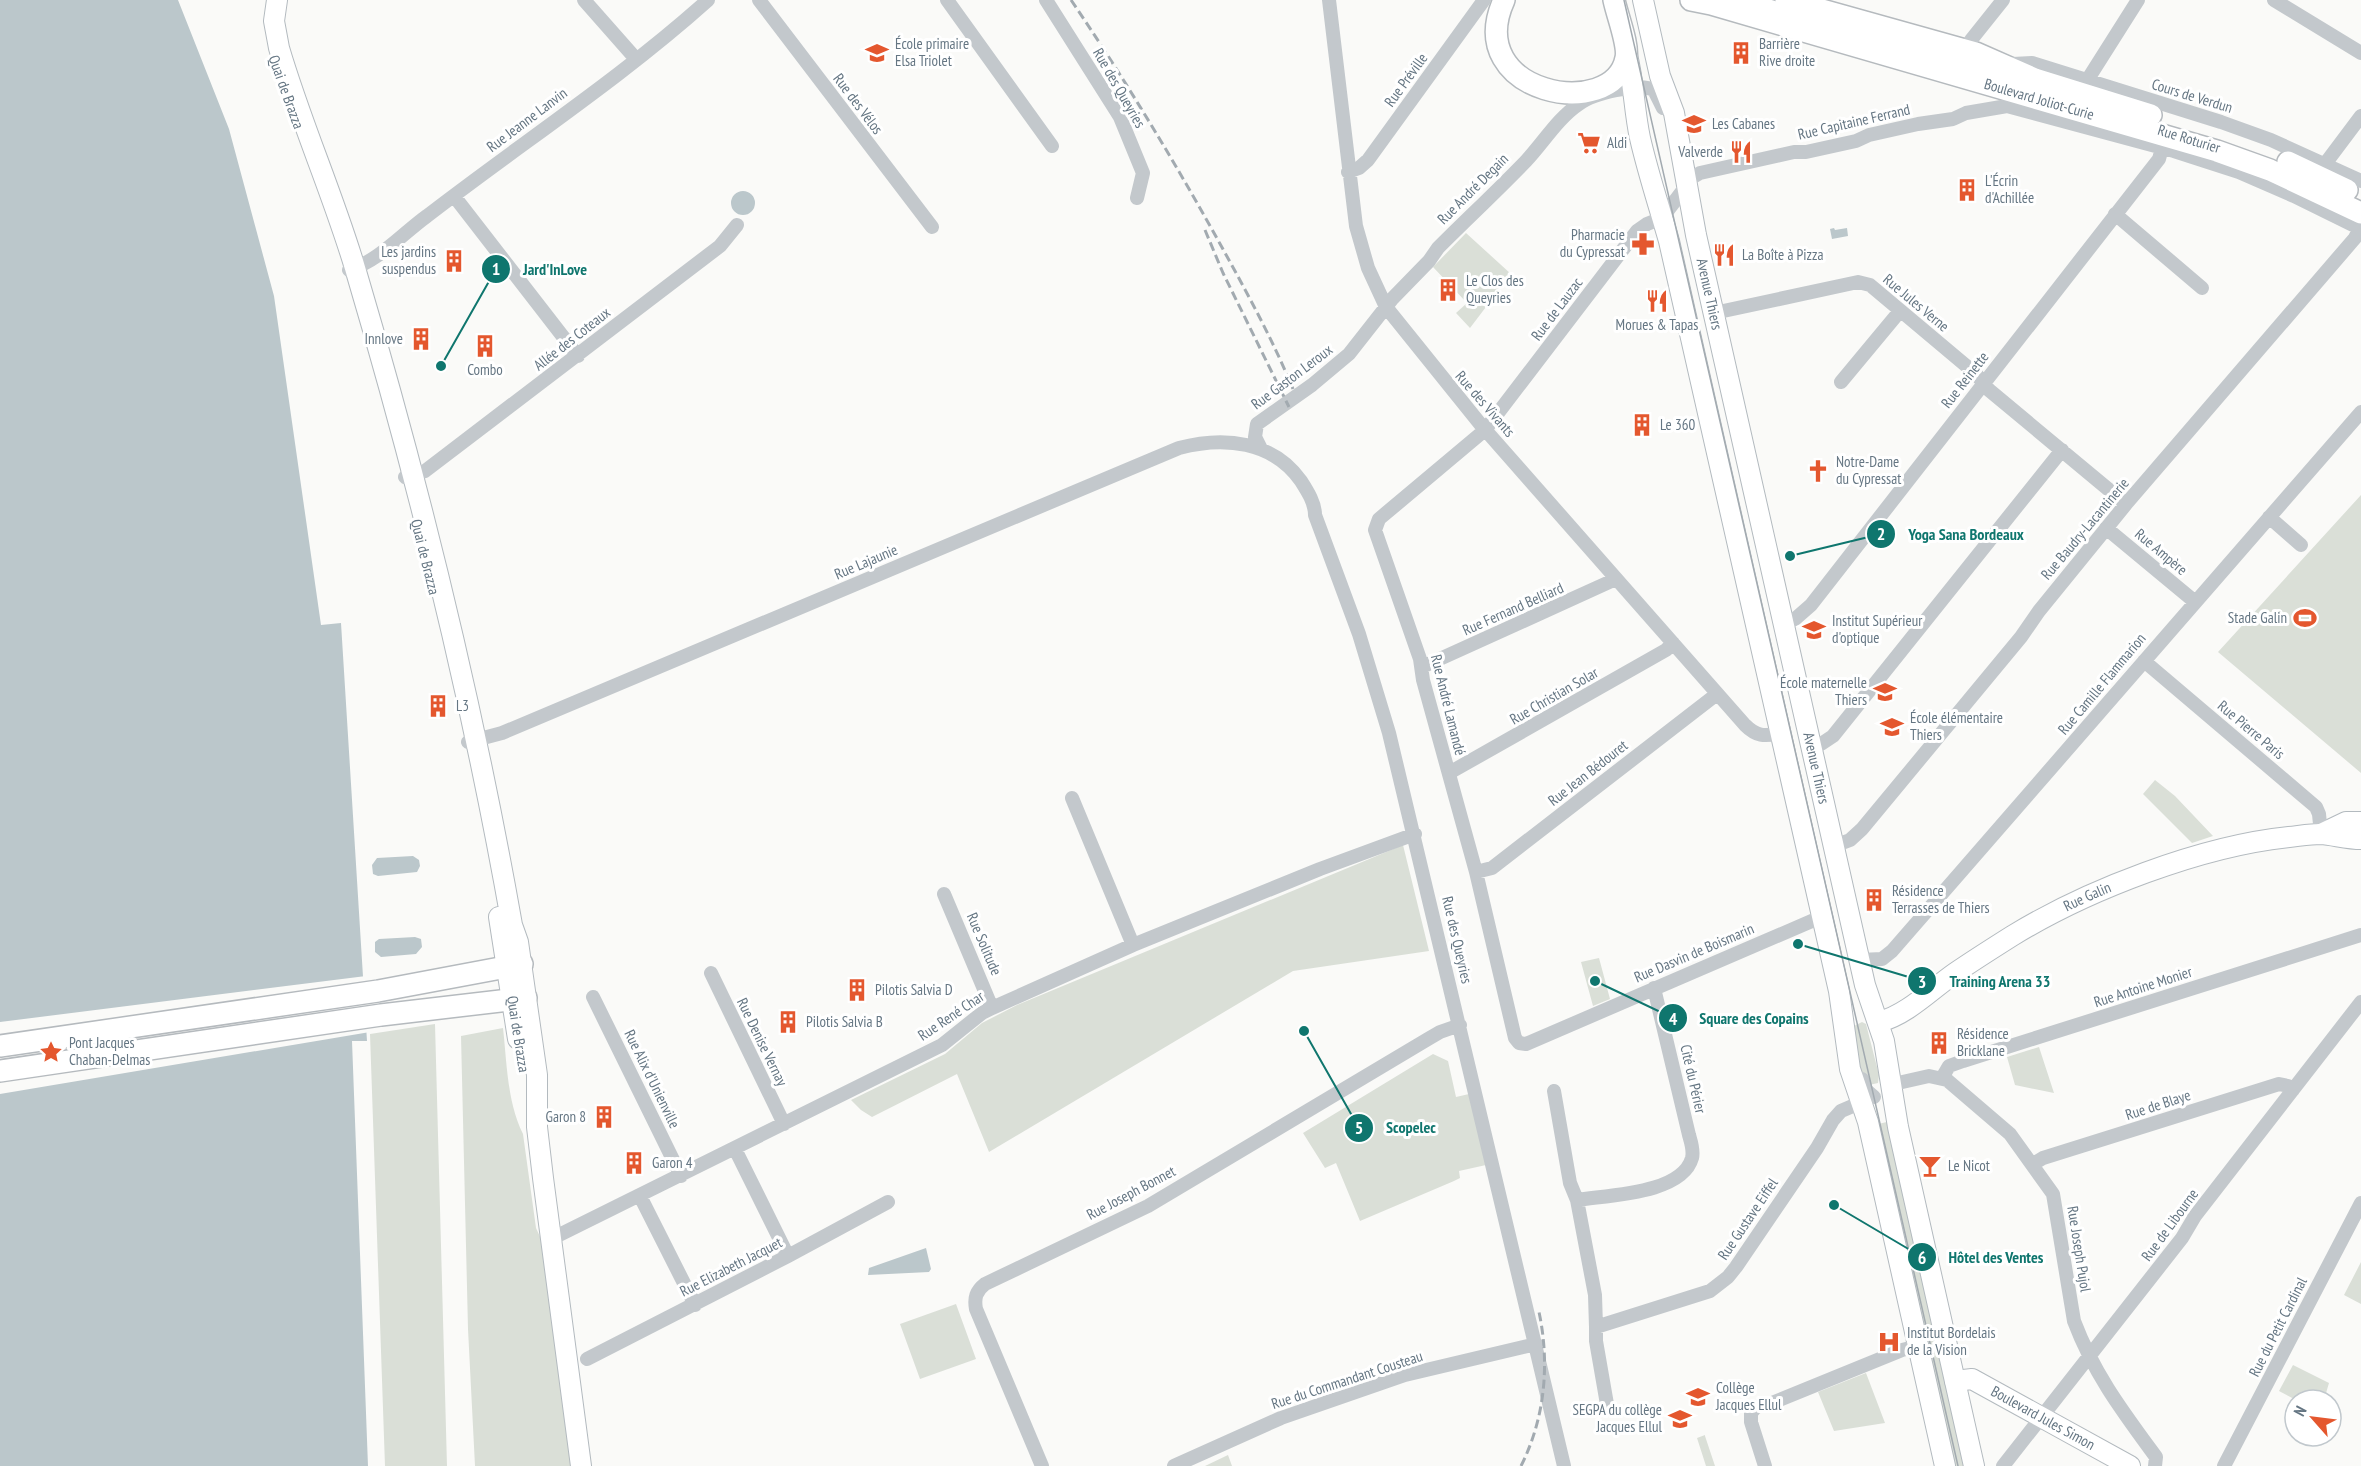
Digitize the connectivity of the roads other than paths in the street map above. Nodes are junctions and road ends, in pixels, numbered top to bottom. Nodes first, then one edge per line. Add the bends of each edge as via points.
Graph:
1 (266, 0) edge
2 (277, 0) edge
3 (584, 0) edge
4 (708, 0) edge
5 (759, 0) edge
6 (947, 0) edge
7 (1046, 0) edge
8 (1329, 0) edge
9 (1484, 0) edge
10 (1504, 0) edge
11 (1614, 0) edge
12 (1643, 0) edge
13 (1735, 0) edge
14 (1785, 0) edge
15 (2003, 0) edge
16 (2138, 0) edge
17 (2274, 0) edge
18 (1701, 1) edge
19 (1826, 5) edge
20 (2361, 53) edge
21 (1627, 55) junction
22 (636, 59) junction
23 (1959, 63) junction
24 (2009, 67) junction
25 (2088, 80) junction
26 (1590, 93) junction
27 (1635, 96) junction
28 (2000, 106) joint
29 (2125, 108) junction
30 (2361, 116) edge
31 (1052, 146) dead end
32 (2162, 148) junction
33 (2325, 164) junction
34 (1348, 172) junction
35 (2361, 181) edge
36 (1683, 191) junction
37 (454, 196) junction
38 (2361, 197) edge
39 (1137, 198) dead end
40 (2115, 214) junction
41 (1662, 218) junction
42 (2361, 223) edge
43 (737, 225) dead end
44 (932, 227) dead end
45 (356, 267) junction
46 (2202, 288) dead end
47 (1386, 307) junction
48 (1900, 311) junction
49 (1714, 313) junction
50 (578, 356) junction
51 (1840, 382) dead end
52 (1983, 383) junction
53 (2361, 412) edge
54 (1485, 430) junction
55 (1261, 449) junction
56 (2062, 450) junction
57 (413, 475) junction
58 (2127, 504) junction
59 (2269, 517) junction
60 (2106, 528) junction
61 (2301, 545) dead end
62 (1616, 579) junction
63 (2194, 602) junction
64 (1784, 624) junction
65 (1673, 644) junction
66 (2144, 661) junction
67 (1422, 667) junction
68 (1717, 694) junction
69 (1780, 733) junction
70 (477, 740) junction
71 (1811, 745) junction
72 (1449, 773) junction
73 (1072, 798) dead end
74 (2361, 822) edge
75 (1414, 834) junction
76 (2321, 834) junction
77 (2361, 839) edge
78 (1834, 846) junction
79 (1476, 872) junction
80 (944, 894) dead end
81 (1821, 917) junction
82 (2361, 935) edge
83 (1133, 945) junction
84 (1860, 960) junction
85 (514, 965) junction
86 (711, 974) dead end
87 (1654, 988) junction
88 (593, 997) dead end
89 (519, 999) junction
90 (2361, 1002) edge
91 (992, 1008) junction
92 (1873, 1020) junction
93 (1460, 1026) junction
94 (1844, 1026) junction
95 (1515, 1038) joint
96 (0, 1046) edge
97 (0, 1071) edge
98 (1942, 1078) junction
99 (2293, 1090) junction
100 (1554, 1091) dead end
101 (1876, 1095) junction
102 (784, 1124) junction
103 (735, 1149) junction
104 (2032, 1164) junction
105 (681, 1176) junction
106 (640, 1196) junction
107 (1577, 1200) junction
108 (888, 1202) dead end
109 (2361, 1203) edge
110 (551, 1239) junction
111 (788, 1256) junction
112 (694, 1305) junction
113 (1596, 1327) junction
114 (1536, 1344) junction
115 (1918, 1346) junction
116 (2090, 1355) junction
117 (587, 1359) dead end
118 (1955, 1381) junction
119 (1608, 1410) dead end
120 (2042, 1417) junction
121 (581, 1466) edge
122 (1042, 1466) edge
123 (1174, 1466) edge
124 (1564, 1466) edge
125 (1765, 1466) edge
126 (1945, 1466) edge
127 (1974, 1466) edge
128 (2003, 1466) edge
129 (2130, 1466) edge
130 (2155, 1466) edge
131 (2224, 1466) edge

1 - 45 main road, Quai de Brazza via 265,21 271,51
2 - 45 main road, Quai de Brazza via 274,21 279,48
3 - 22 street
4 - 22 street, Rue Jeanne Lanvin
5 - 44 street, Rue des Vélos
6 - 31 street
7 - 39 street, Rue des Queyries via 1120,117 1143,173
8 - 34 street, Rue des Vivants
9 - 34 street, Rue Préville via 1368,160
10 - 26 main road via 1496,36 1508,65 1535,87
11 - 21 main road, Avenue Thiers
12 - 36 main road, Avenue Thiers via 1682,150
13 - 23 main road, Boulevard Joliot-Curie
14 - 19 main road
15 - 23 street via 1971,40
16 - 25 street
17 - 20 street
18 - 23 main road, Boulevard Joliot-Curie
19 - 23 main road
21 - 26 main road via 1619,74
21 - 27 main road, Avenue Thiers
22 - 37 street, Rue Jeanne Lanvin
23 - 24 main road
23 - 29 main road, Boulevard Joliot-Curie
23 - 42 main road, Boulevard Joliot-Curie via 2270,170
24 - 25 street, Cours de Verdun via 2032,63
24 - 29 main road
25 - 33 street, Cours de Verdun via 2221,122
26 - 27 street, Rue André Degain
26 - 47 street, Rue André Degain via 1438,248
27 - 36 street via 1661,189 1667,196
27 - 36 street via 1650,88 1660,99
27 - 41 main road, Avenue Thiers via 1648,176
28 - 32 street, Rue Roturier
28 - 36 street, Rue Capitaine Ferrand via 1700,173
29 - 38 main road, Boulevard Joliot-Curie via 2276,157
30 - 33 street
32 - 40 street, Rue Reinette via 2159,159
32 - 42 street, Rue Roturier via 2239,172
33 - 35 street, Cours de Verdun
34 - 47 street, Rue des Vivants via 1356,226 1368,268
36 - 41 street, Rue Capitaine Ferrand
36 - 49 main road, Avenue Thiers
37 - 45 street, Rue Jeanne Lanvin
37 - 50 street
40 - 46 street
40 - 52 street, Rue Reinette
41 - 54 street, Rue de Lauzac via 1637,231
41 - 69 main road, Avenue Thiers
42 - 58 street, Rue Baudry-Lacantinerie via 2355,238
43 - 50 street, Allée des Coteaux via 720,246
45 - 57 main road, Quai de Brazza
47 - 54 street, Rue des Vivants
47 - 55 street, Rue Gaston Leroux via 1331,372 1257,424 1255,437
48 - 49 street, Rue Jules Verne via 1870,285 1858,282
48 - 51 street
48 - 52 street, Rue Jules Verne
49 - 64 main road, Avenue Thiers
50 - 57 street, Allée des Coteaux
52 - 56 street, Rue Jules Verne
52 - 64 street, Rue Reinette via 1810,605
53 - 59 street, Rue Camille Flammarion
54 - 62 street, Rue des Vivants
54 - 67 street, Rue André Lamandé via 1376,524
55 - 70 street, Rue Lajaunie via 1215,441 1179,448
55 - 75 street, Rue des Queyries via 1296,473 1315,507 1372,674
56 - 58 street, Rue Jules Verne
56 - 71 street via 1833,736
57 - 70 main road, Quai de Brazza
58 - 60 street, Rue Baudry-Lacantinerie
59 - 61 street
59 - 63 street, Rue Camille Flammarion
60 - 63 street, Rue Ampère
60 - 78 street, Rue Baudry-Lacantinerie via 1862,829 1850,840
62 - 65 street, Rue des Vivants
62 - 67 street, Rue Fernand Belliard
63 - 66 street, Rue Camille Flammarion
64 - 71 main road, Avenue Thiers
65 - 68 street, Rue des Vivants
65 - 72 street, Rue Christian Solar
66 - 76 street, Rue Pierre Paris via 2316,807
66 - 84 street, Rue Camille Flammarion via 1887,956
67 - 72 street, Rue André Lamandé
68 - 69 street, Rue des Vivants via 1757,735
68 - 79 street, Rue Jean Bédouret via 1492,868
69 - 81 main road, Avenue Thiers
70 - 85 main road, Quai de Brazza via 518,942
71 - 78 main road, Avenue Thiers
72 - 79 street, Rue André Lamandé
73 - 83 street
74 - 76 main road, Rue Galin via 2346,822
75 - 83 street, Rue René Char
75 - 93 street, Rue des Queyries
76 - 77 main road, Rue Galin
76 - 92 main road, Rue Galin via 2216,851 2121,883 2014,935 1895,1016
78 - 84 main road, Avenue Thiers
79 - 95 street, Rue André Lamandé
80 - 91 street, Rue Solitude
81 - 87 street, Rue Dasvin de Boismarin
81 - 94 main road, Avenue Thiers
82 - 98 street, Rue Antoine Monier via 1963,1061 1949,1066
83 - 91 street, Rue René Char
84 - 92 main road, Avenue Thiers
85 - 89 main road, Quai de Brazza
85 - 96 main road via 378,991
86 - 102 street, Rue Denise Vernay
87 - 95 street, Rue Dasvin de Boismarin via 1526,1044
87 - 107 street, Cité du Périer via 1691,1144 1689,1165 1668,1183 1653,1188
88 - 105 street, Rue Alix d'Unienville
89 - 97 main road via 381,1014
89 - 110 main road, Quai de Brazza via 524,1077 537,1126
90 - 99 street, Rue de Libourne
91 - 102 street, Rue René Char via 942,1045
92 - 94 main road, Rue Galin via 1856,1014
92 - 101 main road, Avenue Thiers via 1889,1066
93 - 114 street, Rue des Queyries
93 - 122 street, Rue Joseph Bonnet via 1440,1032 1148,1206 978,1290 976,1309
94 - 101 main road, Avenue Thiers via 1850,1069
98 - 101 street via 1920,1077
98 - 104 street, Rue Joseph Pujol via 1998,1122
99 - 104 street, Rue de Blaye via 2279,1084
99 - 116 street, Rue de Libourne
100 - 107 street via 1570,1184
101 - 113 street, Rue Gustave Eiffel via 1841,1111 1833,1120 1721,1284 1710,1291
101 - 115 main road, Avenue Thiers
101 - 118 main road, Avenue Thiers
102 - 103 street, Rue René Char
103 - 105 street, Rue René Char
103 - 111 street
104 - 116 street, Rue Joseph Pujol via 2054,1194 2074,1321
105 - 106 street, Rue René Char
106 - 110 street, Rue René Char
106 - 112 street
107 - 113 street via 1595,1294
108 - 111 street, Rue Elizabeth Jacquet
109 - 131 street, Rue du Petit Cardinal
110 - 121 main road, Quai de Brazza
111 - 112 street, Rue Elizabeth Jacquet
112 - 117 street, Rue Elizabeth Jacquet
113 - 119 street
114 - 123 street, Rue du Commandant Cousteau via 1405,1375 1281,1418
114 - 124 street, Rue des Queyries
115 - 125 street via 1756,1407 1751,1422
115 - 126 main road, Avenue Thiers
116 - 120 street, Rue de Libourne
116 - 130 street, Rue Joseph Pujol via 2109,1393 2156,1457
118 - 120 main road, Boulevard Jules Simon via 1972,1379
118 - 127 main road, Avenue Thiers
120 - 128 street, Rue de Libourne
120 - 129 main road, Boulevard Jules Simon

